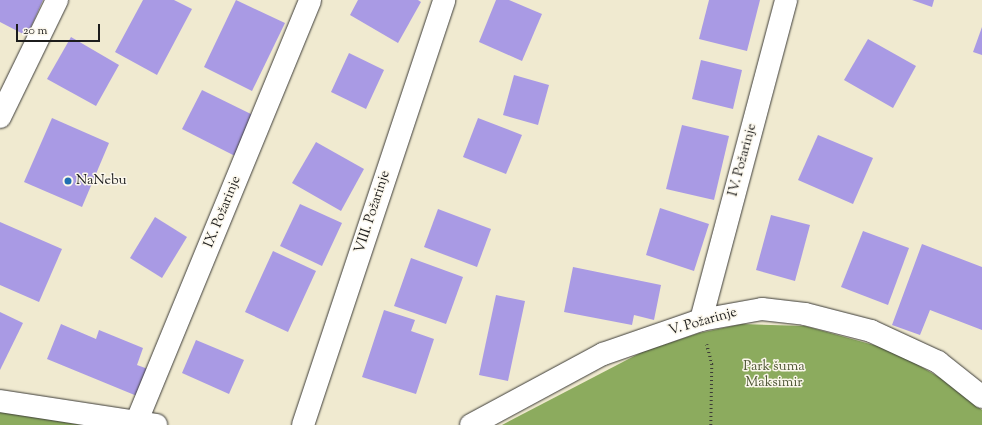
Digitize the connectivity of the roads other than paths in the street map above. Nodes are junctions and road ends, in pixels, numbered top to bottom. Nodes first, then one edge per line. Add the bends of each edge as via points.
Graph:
1 (57, 0) edge
2 (310, 0) edge
3 (444, 0) edge
4 (786, 0) edge
5 (0, 117) edge
6 (701, 320) junction
7 (982, 397) edge
8 (0, 401) edge
9 (146, 424) edge
10 (303, 425) edge
11 (471, 425) edge

1 - 5 street
2 - 9 street, IX. Požarinje
3 - 10 street, VIII. Požarinje
4 - 6 street, IV. Požarinje
6 - 7 street, V. Požarinje via 762,309 842,323 910,346 938,362
6 - 11 street, V. Požarinje via 603,354
8 - 9 street

